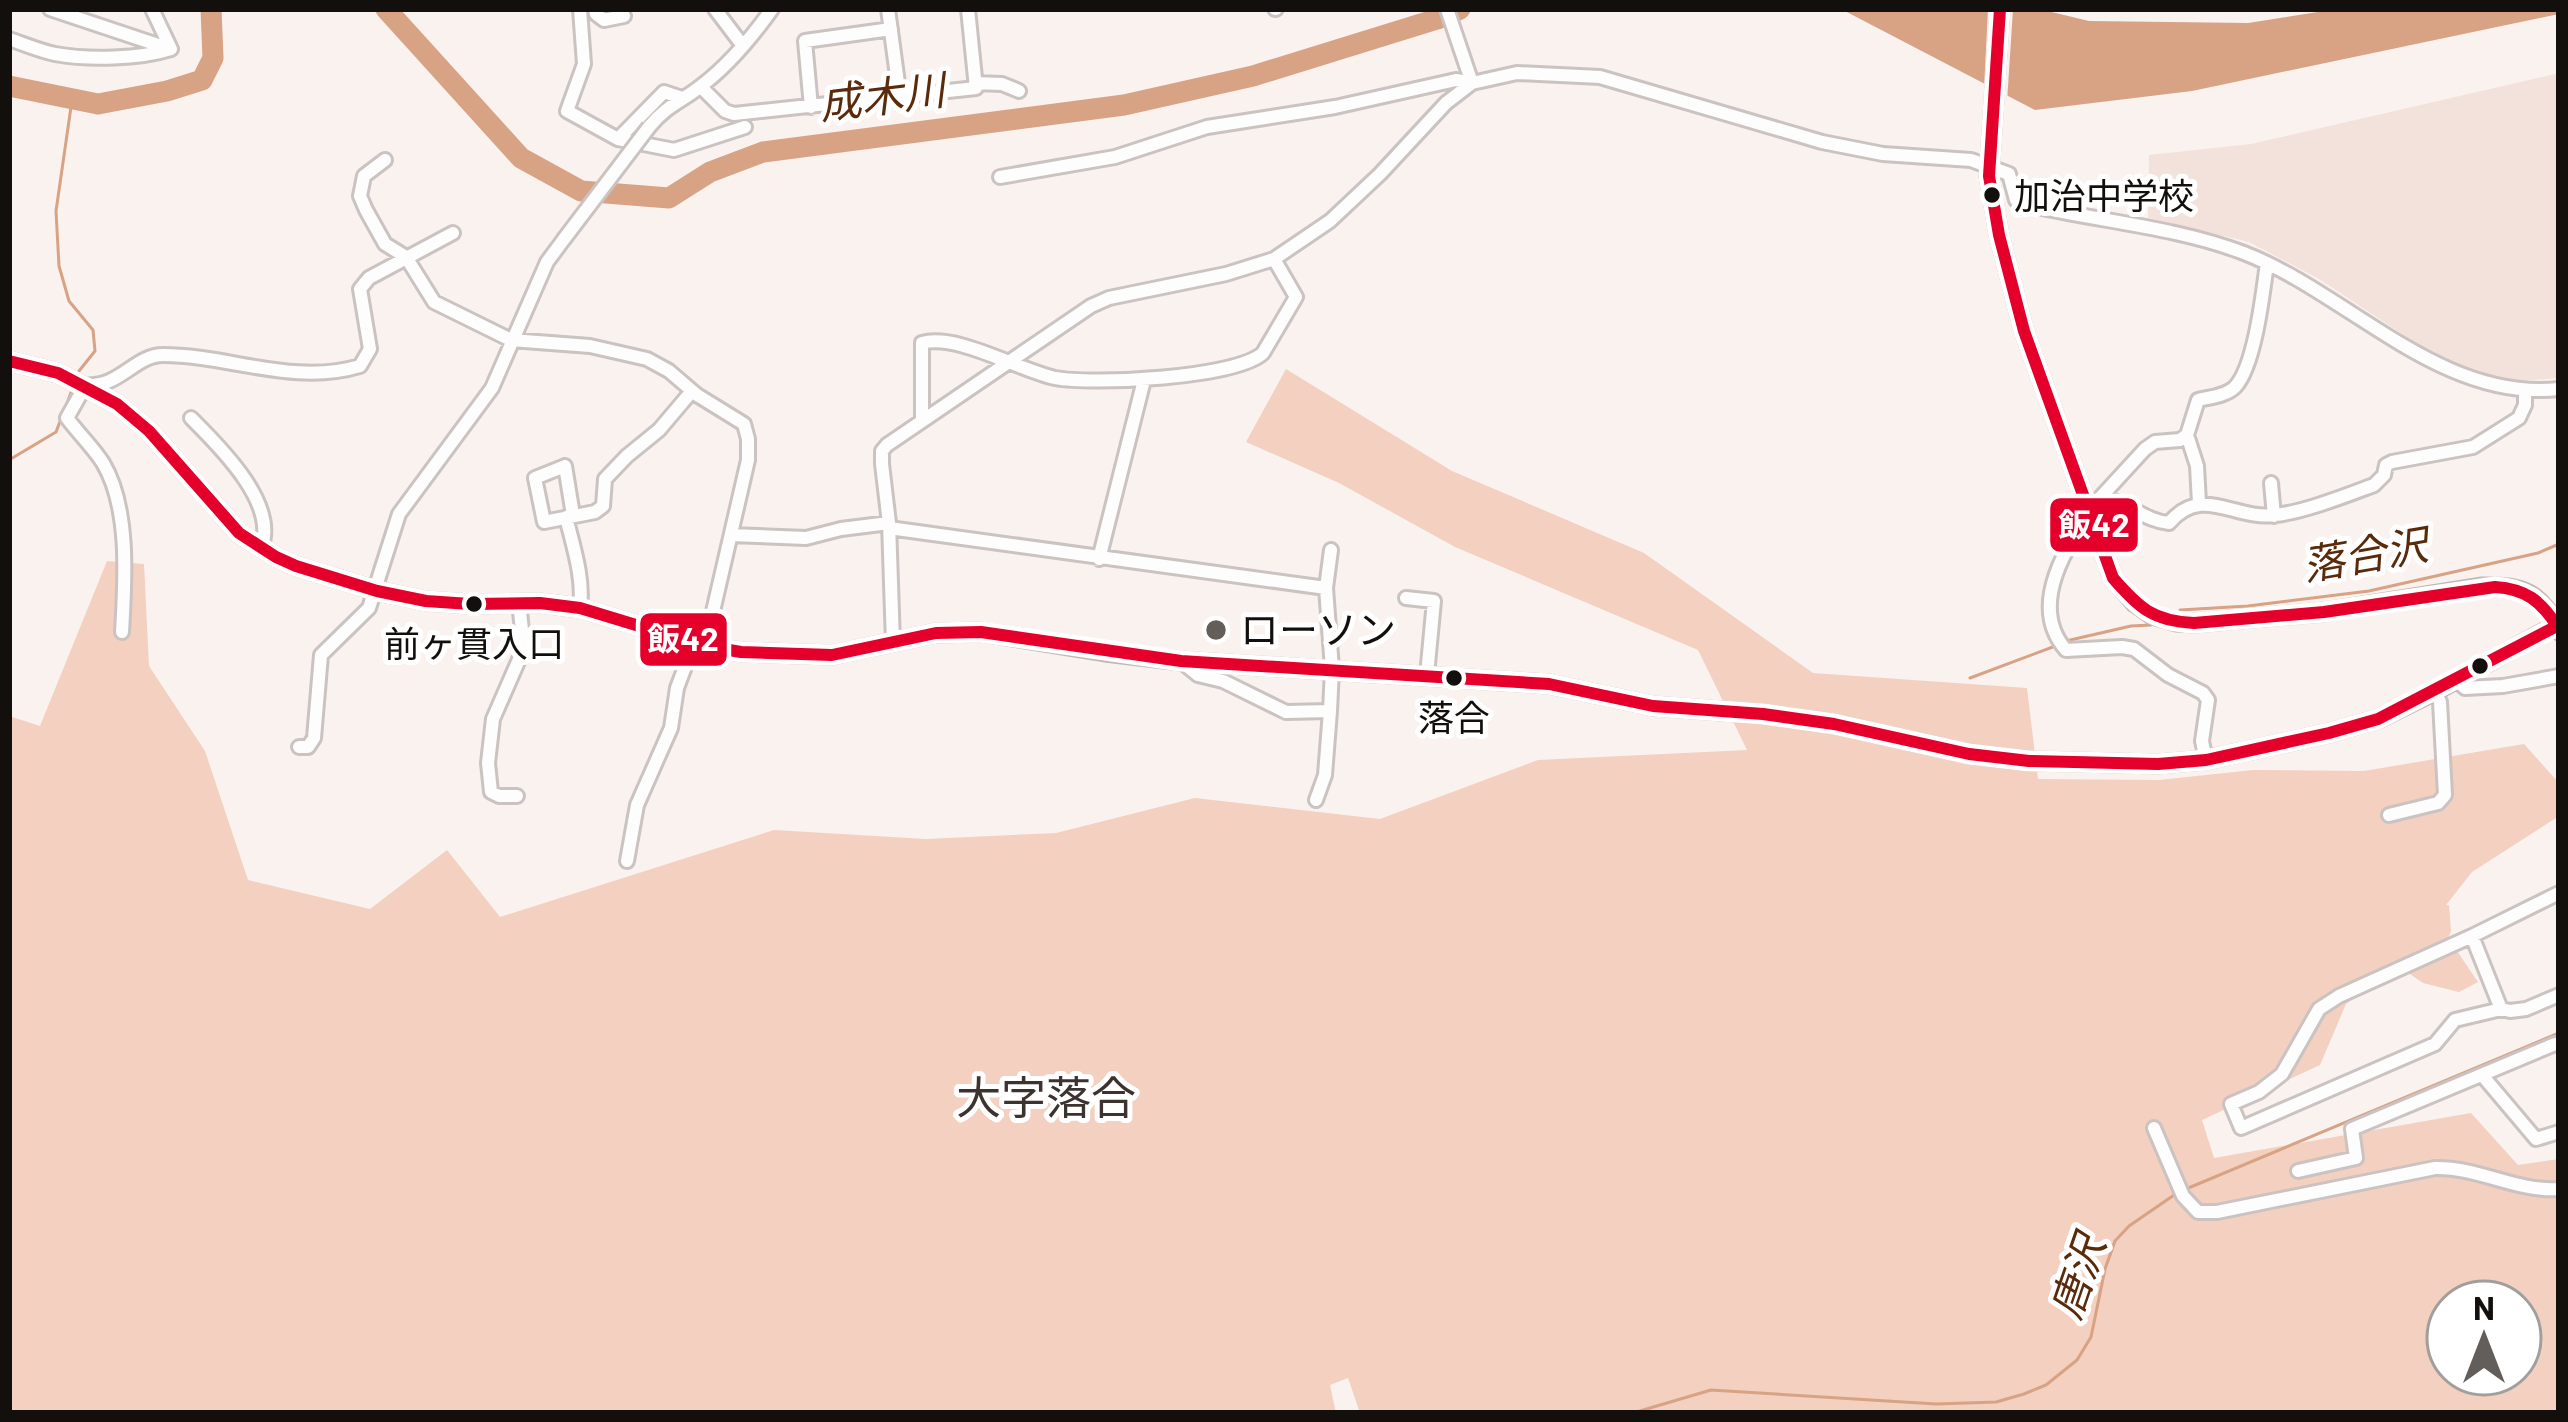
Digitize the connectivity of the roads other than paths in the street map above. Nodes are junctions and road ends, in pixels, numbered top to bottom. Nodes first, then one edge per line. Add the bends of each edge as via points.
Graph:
1 (50, 9) edge
2 (152, 9) edge
3 (580, 9) edge
4 (595, 9) edge
5 (715, 9) edge
6 (772, 9) edge
7 (888, 9) edge
8 (968, 9) edge
9 (1447, 9) edge
10 (2000, 9) edge
11 (624, 16) dead end
12 (890, 29) junction
13 (9, 39) edge
14 (742, 46) junction
15 (171, 49) junction
16 (975, 83) junction
17 (1472, 83) junction
18 (700, 87) junction
19 (1019, 91) dead end
20 (682, 98) junction
21 (900, 98) junction
22 (811, 107) junction
23 (745, 127) dead end
24 (618, 139) junction
25 (1990, 159) junction
26 (385, 160) dead end
27 (2021, 165) dead end
28 (2009, 174) junction
29 (1000, 177) dead end
30 (453, 232) dead end
31 (406, 256) junction
32 (1274, 259) junction
33 (2267, 262) junction
34 (511, 340) junction
35 (9, 361) edge
36 (1006, 362) junction
37 (1144, 380) junction
38 (85, 386) junction
39 (2559, 389) edge
40 (2525, 390) junction
41 (692, 391) junction
42 (191, 418) dead end
43 (922, 419) junction
44 (2187, 435) junction
45 (2271, 483) dead end
46 (2099, 499) junction
47 (2199, 503) junction
48 (2089, 514) junction
49 (2274, 516) junction
50 (889, 526) junction
51 (731, 535) junction
52 (261, 548) junction
53 (1331, 550) dead end
54 (1099, 559) junction
55 (1326, 588) junction
56 (376, 591) junction
57 (1406, 598) dead end
58 (519, 603) junction
59 (580, 608) junction
60 (2558, 627) edge
61 (122, 632) dead end
62 (893, 643) junction
63 (699, 644) junction
64 (1181, 661) junction
65 (1332, 669) junction
66 (1427, 675) junction
67 (2559, 676) edge
68 (2456, 680) junction
69 (2435, 691) junction
70 (1330, 711) junction
71 (299, 747) dead end
72 (2206, 760) junction
73 (517, 796) dead end
74 (1316, 800) dead end
75 (2390, 815) dead end
76 (627, 860) dead end
77 (2559, 893) edge
78 (2472, 936) junction
79 (2559, 995) edge
80 (2501, 1010) junction
81 (2559, 1046) edge
82 (2482, 1075) junction
83 (2154, 1129) dead end
84 (2559, 1132) edge
85 (2298, 1172) dead end
86 (2559, 1189) edge

1 - 15 street
2 - 15 street
3 - 24 street via 584,64 567,111
4 - 11 street via 604,20
5 - 14 street
6 - 14 street
7 - 12 street
8 - 16 street
9 - 17 street
10 - 25 main road
12 - 21 street
12 - 22 street via 805,41
13 - 15 street via 83,56
14 - 18 street
16 - 19 street
16 - 21 street
17 - 25 street via 1517,73 1600,76 1822,142
17 - 29 street via 1207,127 1115,157
17 - 32 street via 1330,221
18 - 20 street
18 - 22 street via 734,114
20 - 24 street via 664,92
20 - 34 street, bridge via 649,127 547,262
21 - 22 street
23 - 24 street via 674,150
25 - 28 street
25 - 48 main road via 2014,297
26 - 31 street via 364,176 360,196 386,244
27 - 28 street
28 - 33 street via 2020,203 2187,236
30 - 31 street
31 - 34 street via 434,302
31 - 38 street via 360,289 370,349 360,366 266,370 149,356
32 - 36 street via 1109,298
32 - 37 street via 1296,297 1257,360
33 - 40 street via 2446,369
33 - 44 street via 2240,379 2198,400
34 - 41 street via 647,359
34 - 56 street via 492,388 399,514
35 - 38 main road
36 - 37 street via 1058,378
36 - 43 street
36 - 43 street via 922,343
37 - 54 street
38 - 52 main road via 148,431 225,520
38 - 61 street via 67,418 104,464 118,510
39 - 40 street
40 - 49 street via 2519,418 2473,446 2392,462 2374,485
41 - 51 street via 743,424 748,439
41 - 59 street via 605,479 603,506 570,516
42 - 52 street via 242,472 261,515
43 - 50 street via 882,451
44 - 46 street via 2145,449
44 - 47 street
45 - 49 street
46 - 47 street via 2169,523
46 - 48 street
47 - 49 street
48 - 60 main road via 2117,583 2165,620 2324,612 2507,586 2537,598
48 - 72 street via 2055,572 2052,630 2066,650 2122,646 2204,693
50 - 51 street via 806,538
50 - 54 street
50 - 62 street
51 - 63 street
52 - 56 main road
53 - 55 street
54 - 55 street
55 - 65 street
56 - 58 main road
56 - 71 street via 355,625 321,655 314,738
57 - 66 street via 1434,602
58 - 59 main road
58 - 73 street via 524,648 493,719 488,764 491,792
59 - 63 main road
60 - 68 main road
62 - 63 main road via 804,656
62 - 64 main road via 981,632
63 - 76 street via 683,666
64 - 65 main road
64 - 70 street via 1286,712
65 - 66 main road
65 - 70 street
66 - 72 main road via 1549,683 1653,706 1795,718 2029,761
67 - 68 street via 2465,688
68 - 69 main road
69 - 72 main road via 2359,725
69 - 75 street via 2445,795
70 - 74 street
77 - 78 street
78 - 80 street
78 - 80 street via 2339,995 2319,1010 2282,1074 2231,1104 2241,1128 2435,1044 2455,1020
79 - 80 street
81 - 82 street
82 - 84 street via 2536,1139
82 - 85 street via 2352,1130 2356,1158
83 - 86 street via 2198,1212 2435,1168

